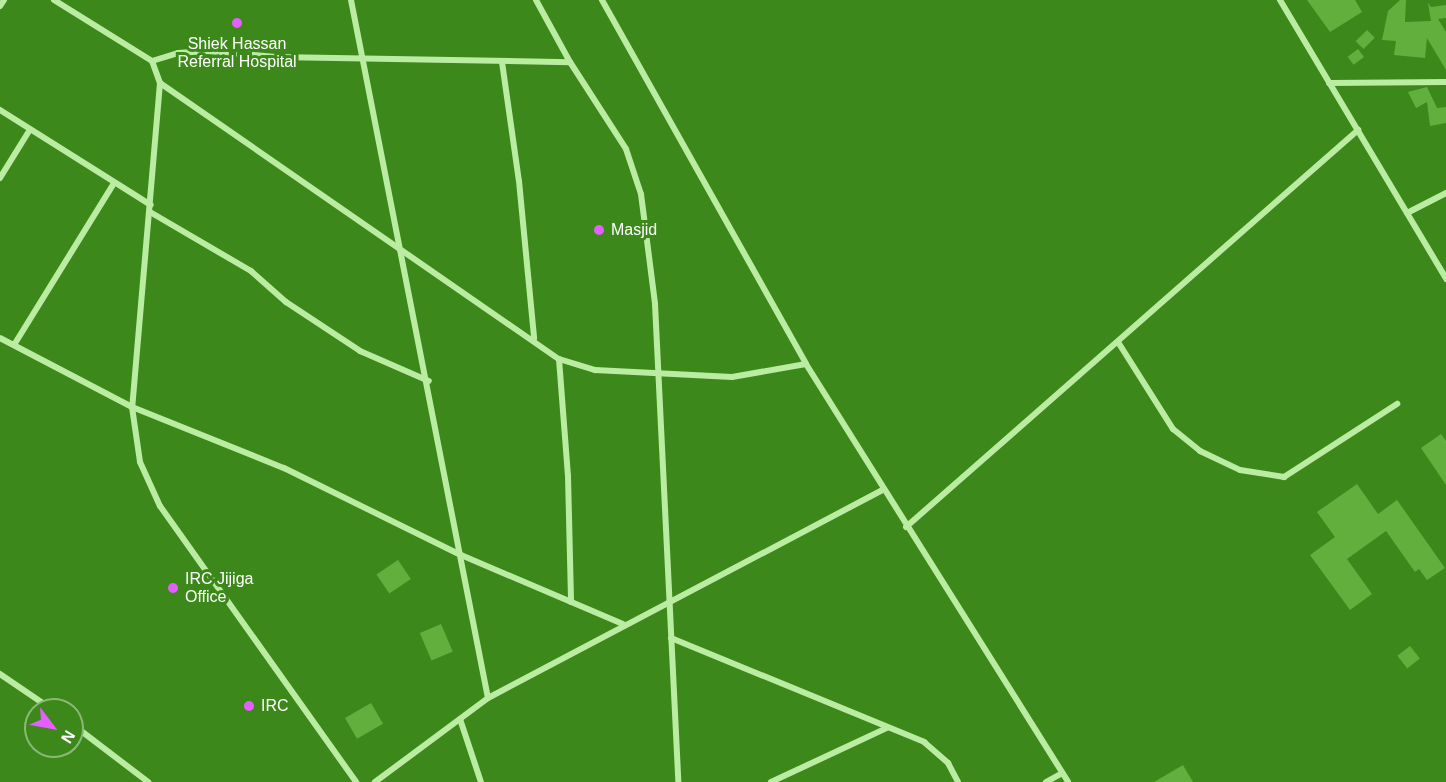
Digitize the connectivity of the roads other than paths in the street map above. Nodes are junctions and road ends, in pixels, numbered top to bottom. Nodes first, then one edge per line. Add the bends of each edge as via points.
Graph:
1 (4, 0) edge
2 (54, 0) edge
3 (351, 0) edge
4 (536, 0) edge
5 (602, 0) edge
6 (1280, 0) edge
7 (0, 6) edge
8 (364, 59) junction
9 (152, 61) junction
10 (502, 62) junction
11 (570, 63) junction
12 (1446, 82) edge
13 (160, 83) junction
14 (1329, 83) junction
15 (0, 110) edge
16 (1358, 130) junction
17 (29, 131) junction
18 (0, 177) edge
19 (114, 183) junction
20 (1446, 193) edge
21 (150, 208) junction
22 (1407, 213) junction
23 (402, 250) junction
24 (1446, 279) edge
25 (534, 338) junction
26 (1, 341) edge
27 (1118, 342) junction
28 (14, 345) junction
29 (559, 359) junction
30 (806, 364) junction
31 (658, 374) junction
32 (429, 381) junction
33 (1397, 404) dead end
34 (132, 407) junction
35 (882, 490) junction
36 (906, 527) junction
37 (461, 555) junction
38 (669, 600) junction
39 (571, 602) junction
40 (623, 624) junction
41 (671, 638) junction
42 (0, 674) edge
43 (35, 698) edge
44 (488, 698) junction
45 (460, 719) junction
46 (887, 728) junction
47 (84, 733) edge
48 (1062, 773) junction
49 (148, 782) edge
50 (356, 782) edge
51 (375, 782) edge
52 (481, 782) edge
53 (678, 782) edge
54 (771, 782) edge
55 (958, 782) edge
56 (1046, 782) edge
57 (1068, 782) edge

1 - 7 street
2 - 9 street
3 - 8 street
4 - 11 street
5 - 30 street
6 - 14 street
8 - 9 street via 208,51 178,53
8 - 10 street
8 - 23 street
9 - 13 street
10 - 11 street
10 - 25 street via 519,181
11 - 31 street via 626,149 641,194 655,304
12 - 14 street
13 - 21 street
13 - 23 street
14 - 16 street
15 - 17 street
16 - 22 street
16 - 27 street
17 - 18 street
17 - 19 street
19 - 21 street
19 - 28 street
20 - 22 street
21 - 32 street via 251,272 286,302 360,351
21 - 34 street
22 - 24 street
23 - 25 street
23 - 32 street
25 - 29 street
26 - 28 street
27 - 33 street via 1173,429 1200,451 1240,470 1284,477
27 - 36 street
28 - 34 street
29 - 31 street via 596,370
29 - 39 street via 568,476
30 - 31 street via 732,377
30 - 35 street
31 - 38 street
32 - 37 street
34 - 37 street via 284,468
34 - 50 street via 140,462 160,506
35 - 36 street
35 - 38 street
36 - 48 street
37 - 39 street
37 - 44 street
38 - 40 street
38 - 41 street
39 - 40 street
40 - 44 street
41 - 46 street
41 - 53 street
42 - 43 street
44 - 45 street
45 - 51 street
45 - 52 street
46 - 54 street
46 - 55 street via 924,742 948,763
47 - 49 street
48 - 56 street
48 - 57 street

